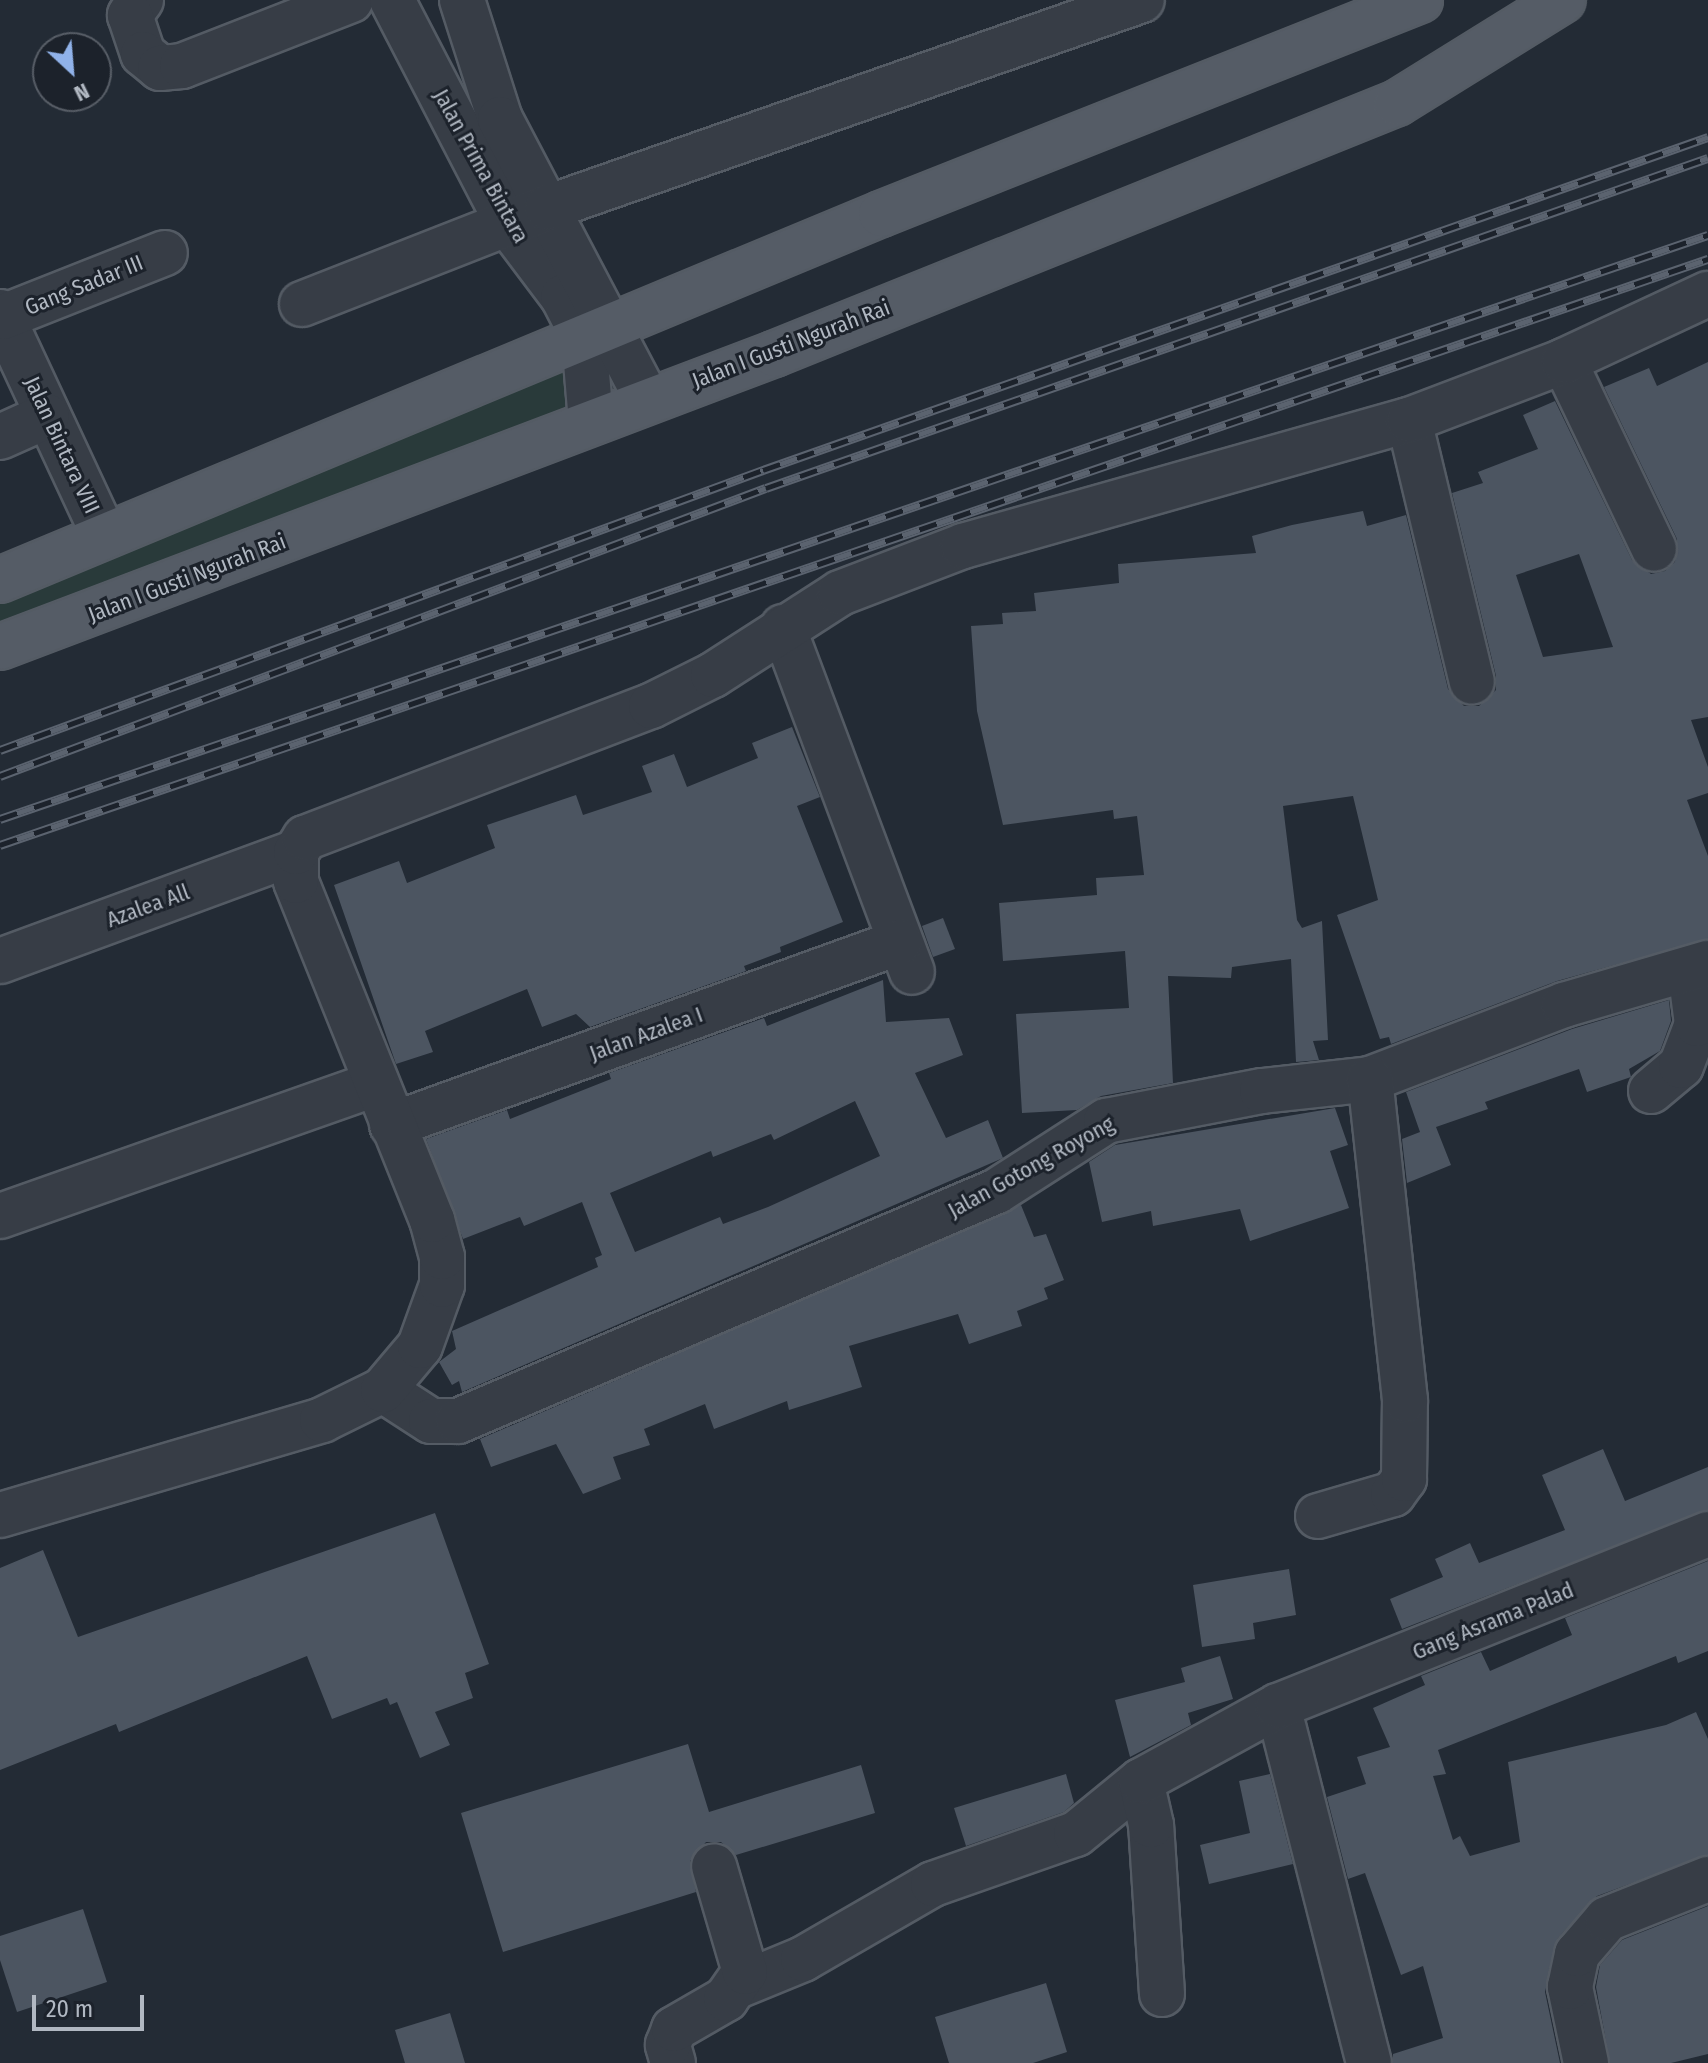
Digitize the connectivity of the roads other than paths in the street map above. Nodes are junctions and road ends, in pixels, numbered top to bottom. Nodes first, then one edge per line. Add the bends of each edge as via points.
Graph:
1 (141, 0) edge
2 (351, 0) edge
3 (392, 0) edge
4 (462, 0) edge
5 (1142, 0) edge
6 (1420, 0) edge
7 (1563, 0) edge
8 (528, 216) junction
9 (165, 253) dead end
10 (1708, 294) edge
11 (302, 304) dead end
12 (1, 314) edge
13 (596, 334) junction
14 (1564, 361) junction
15 (647, 399) junction
16 (47, 416) junction
17 (1409, 420) junction
18 (591, 421) junction
19 (0, 437) edge
20 (104, 535) junction
21 (1654, 549) dead end
22 (0, 580) edge
23 (783, 627) junction
24 (0, 647) edge
25 (1472, 682) dead end
26 (296, 852) junction
27 (0, 961) edge
28 (1699, 966) edge
29 (1370, 1079) junction
30 (375, 1084) junction
31 (1651, 1091) dead end
32 (392, 1125) junction
33 (0, 1216) edge
34 (383, 1390) junction
35 (0, 1515) edge
36 (1318, 1516) dead end
37 (1708, 1534) edge
38 (1278, 1706) junction
39 (1141, 1781) junction
40 (714, 1866) dead end
41 (1708, 1879) edge
42 (740, 1985) junction
43 (1162, 1994) dead end
44 (673, 2063) edge
45 (1369, 2063) edge
46 (1586, 2063) edge

1 - 2 street via 130,15 143,54 160,68 182,66
3 - 8 street, Jalan Prima Bintara
4 - 8 street, Jalan Prima Bintara
5 - 8 street
6 - 13 main road
7 - 15 main road, Jalan I Gusti Ngurah Rai via 1397,103 774,354
8 - 11 street
8 - 13 street, Jalan Prima Bintara via 563,297
9 - 12 street, Gang Sadar III
10 - 14 street, Azalea All
12 - 16 street, Jalan Bintara VIII
13 - 15 street, Jalan Prima Bintara
13 - 18 street, Jalan Prima Bintara
13 - 20 main road
14 - 17 street, Azalea All
14 - 21 street
15 - 18 main road, Jalan I Gusti Ngurah Rai
16 - 19 street
16 - 20 street, Jalan Bintara VIII
17 - 23 street, Azalea All via 963,546 840,593
17 - 25 street
18 - 24 main road, Jalan I Gusti Ngurah Rai
20 - 22 main road
23 - 26 street, Azalea All via 713,675 651,706 305,838
23 - 32 street, Jalan Azalea I via 906,957
26 - 27 street, Azalea All
26 - 30 street via 296,881
28 - 29 street, Jalan Gotong Royong via 1597,994
28 - 31 street via 1697,1024 1681,1066
29 - 34 street, Jalan Gotong Royong via 1262,1091 1106,1121 997,1191 458,1421 431,1421
29 - 36 street via 1405,1400 1404,1479 1379,1500
30 - 32 street
30 - 33 street
32 - 34 street via 432,1220 442,1285 420,1346
34 - 35 street via 322,1420
37 - 38 street, Gang Asrama Palad
38 - 39 street, Gang Asrama Palad
38 - 45 street
39 - 42 street, Gang Asrama Palad via 1076,1834 933,1884 803,1959
39 - 43 street via 1151,1825
40 - 42 street via 745,1972
41 - 46 street via 1593,1930 1571,1972
42 - 44 street, Gang Asrama Palad via 674,2029 668,2045

